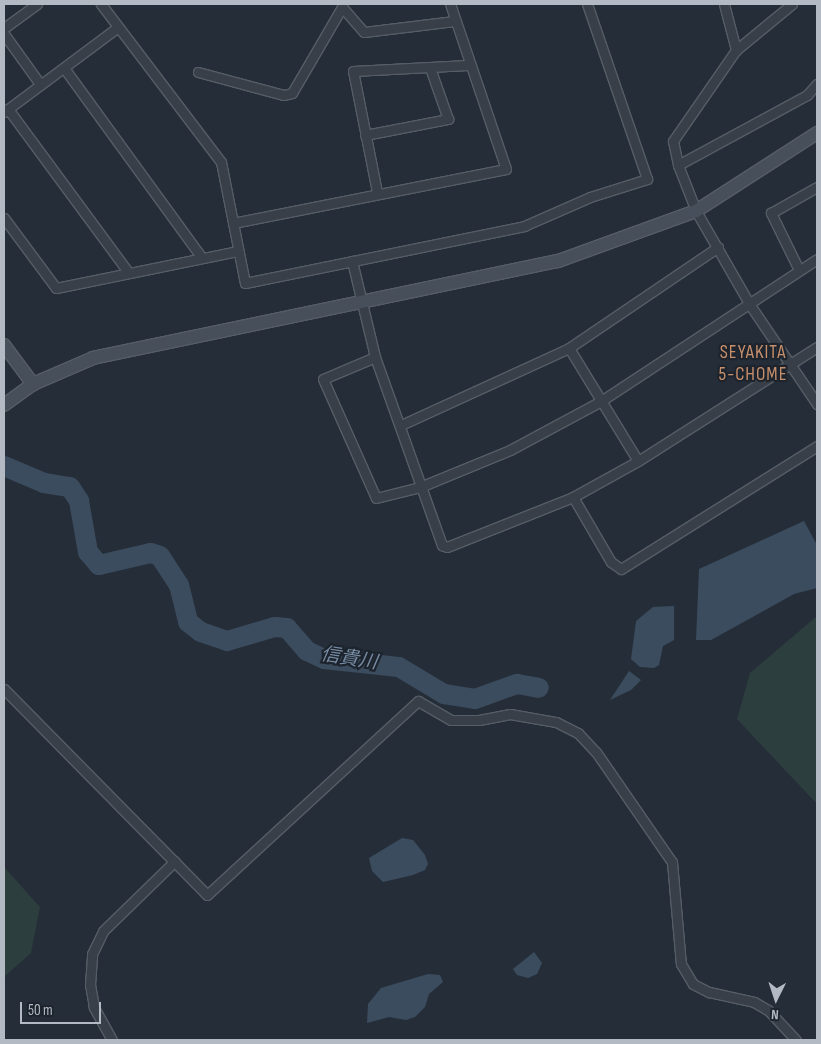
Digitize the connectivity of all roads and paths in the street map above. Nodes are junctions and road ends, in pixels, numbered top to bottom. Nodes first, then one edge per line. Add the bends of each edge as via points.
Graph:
1 (37, 4) edge
2 (101, 4) edge
3 (450, 4) edge
4 (587, 4) edge
5 (724, 4) edge
6 (792, 4) edge
7 (454, 21) junction
8 (118, 27) junction
9 (4, 28) edge
10 (4, 34) edge
11 (736, 50) junction
12 (468, 65) junction
13 (64, 68) junction
14 (430, 68) junction
15 (198, 72) dead end
16 (40, 84) junction
17 (817, 84) edge
18 (6, 110) edge
19 (817, 132) edge
20 (365, 135) junction
21 (678, 164) junction
22 (817, 187) edge
23 (377, 192) junction
24 (696, 211) junction
25 (4, 218) edge
26 (233, 223) junction
27 (718, 247) junction
28 (238, 251) junction
29 (202, 258) junction
30 (817, 259) edge
31 (352, 261) junction
32 (799, 270) junction
33 (128, 272) junction
34 (360, 303) junction
35 (750, 306) junction
36 (4, 345) edge
37 (817, 347) edge
38 (569, 348) junction
39 (375, 357) junction
40 (790, 364) junction
41 (34, 384) junction
42 (601, 401) junction
43 (817, 404) edge
44 (4, 405) edge
45 (401, 425) junction
46 (817, 446) edge
47 (638, 460) junction
48 (420, 487) junction
49 (573, 497) junction
50 (4, 689) edge
51 (175, 861) junction
52 (112, 1040) edge
53 (796, 1040) edge

1 - 9 street
2 - 8 street
3 - 7 street
4 - 31 street via 647,179 590,197 524,226
5 - 11 street
6 - 11 street
7 - 12 street
7 - 15 street via 364,32 342,7 292,93 284,96
8 - 13 street
8 - 26 street via 221,162
10 - 16 street
11 - 21 street via 673,141
12 - 14 street
12 - 23 street via 506,169
13 - 16 street
13 - 29 street
14 - 20 street via 448,119
14 - 20 street via 353,71
16 - 18 street
17 - 21 street via 807,95
18 - 33 street
19 - 24 street
20 - 23 street
21 - 24 street
22 - 32 street via 771,213
23 - 26 street
24 - 27 street
24 - 34 street via 558,261
25 - 33 street via 56,288
26 - 28 street
27 - 35 street
27 - 38 street
28 - 29 street
28 - 31 street via 245,283
29 - 33 street
30 - 32 street
31 - 34 street
32 - 35 street
34 - 39 street
34 - 41 street via 93,358
35 - 40 street
35 - 42 street
36 - 41 street
37 - 40 street
38 - 42 street
38 - 45 street
39 - 45 street
39 - 48 street via 323,379 376,498
40 - 43 street
40 - 47 street
41 - 44 street
42 - 47 street
42 - 48 street via 510,450
45 - 48 street
46 - 49 street via 621,569 611,562
47 - 49 street
48 - 49 street via 442,545 447,547
50 - 51 street
51 - 52 street via 103,931 92,954 90,985 94,1007
51 - 53 street via 207,895 418,701 451,720 479,720 510,714 556,722 578,732 596,752 672,862 681,964 693,984 709,992 754,1002 768,1010

